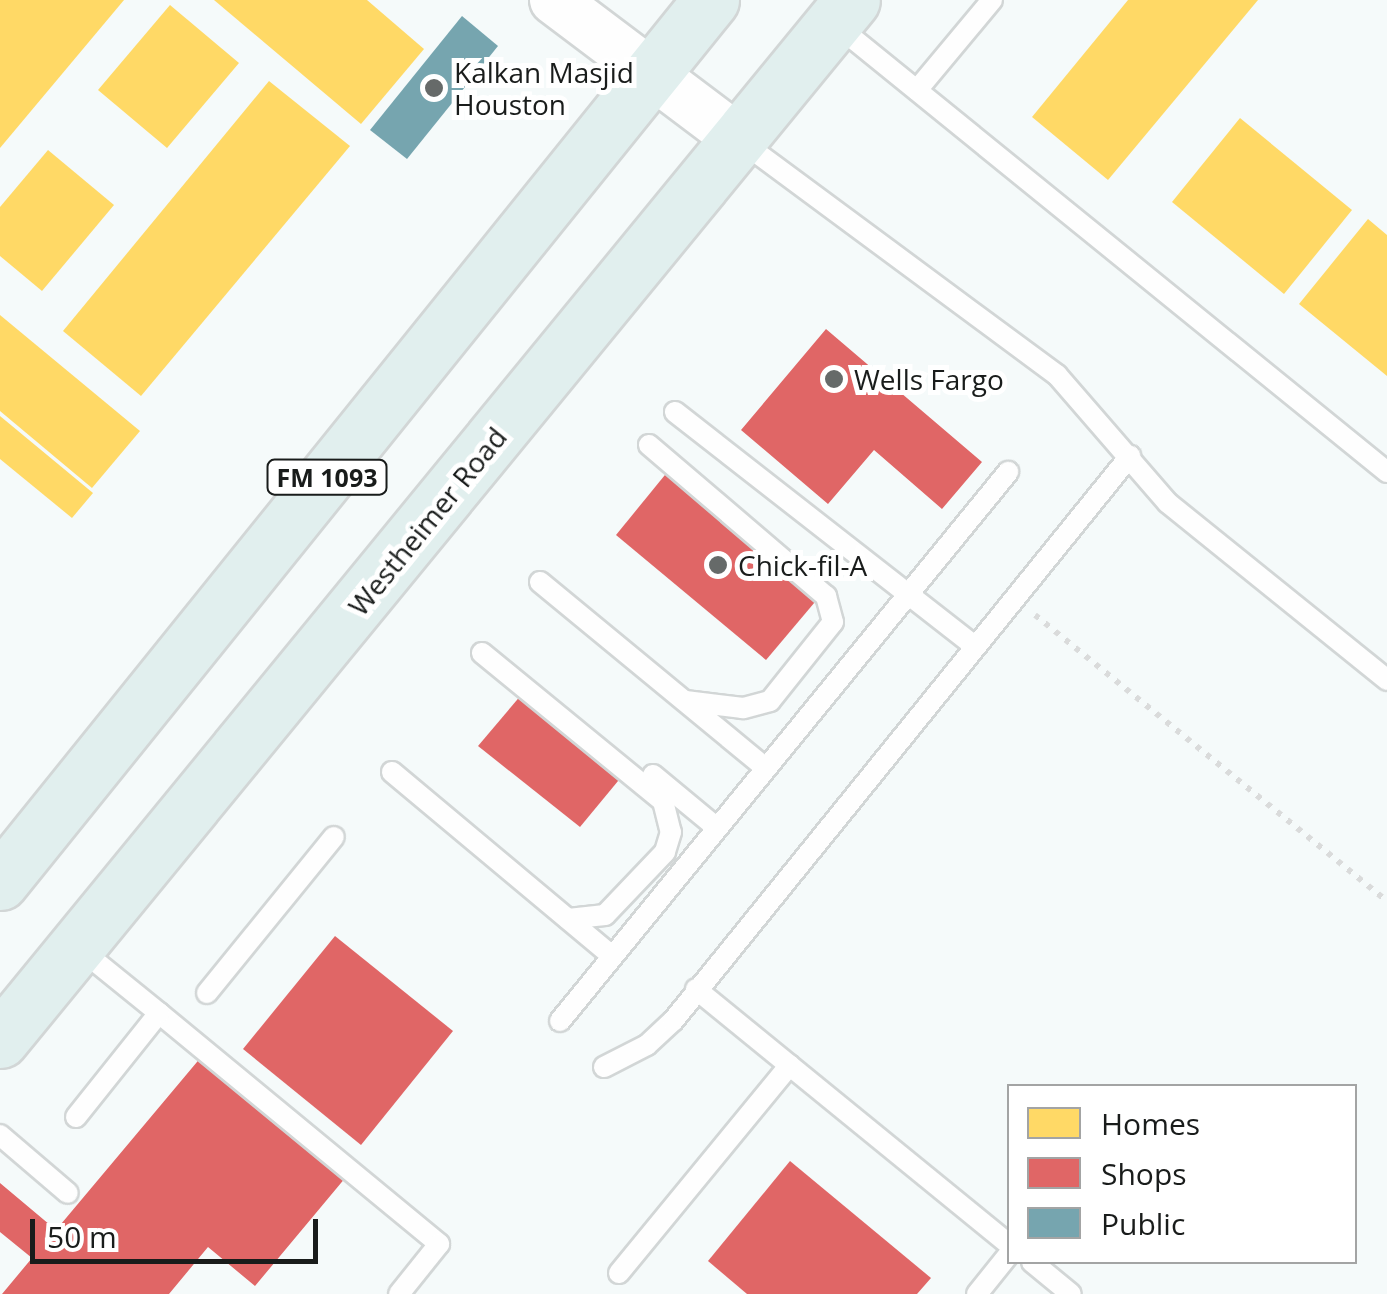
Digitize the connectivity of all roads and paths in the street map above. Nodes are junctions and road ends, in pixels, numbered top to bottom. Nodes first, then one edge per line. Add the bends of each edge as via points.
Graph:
1 (554, 0) edge
2 (711, 0) edge
3 (992, 0) edge
4 (843, 11) edge
5 (652, 72) junction
6 (917, 90) junction
7 (736, 137) junction
8 (675, 412) dead end
9 (648, 445) dead end
10 (1130, 456) junction
11 (1008, 472) dead end
12 (1387, 472) edge
13 (540, 582) dead end
14 (907, 596) junction
15 (1014, 598) junction
16 (974, 646) junction
17 (1387, 680) edge
18 (685, 701) junction
19 (766, 768) junction
20 (392, 772) dead end
21 (717, 828) junction
22 (334, 837) dead end
23 (0, 882) edge
24 (1387, 901) edge
25 (568, 919) junction
26 (78, 948) junction
27 (612, 956) junction
28 (696, 988) junction
29 (207, 993) dead end
30 (158, 1013) junction
31 (560, 1020) dead end
32 (0, 1040) edge
33 (790, 1065) junction
34 (604, 1066) dead end
35 (76, 1116) dead end
36 (2, 1141) edge
37 (68, 1193) dead end
38 (1007, 1242) edge
39 (1007, 1258) edge
40 (1034, 1264) edge
41 (619, 1273) dead end
42 (399, 1294) edge
43 (977, 1294) edge
44 (1072, 1294) edge

1 - 5 street
2 - 5 main road, FM 1093
3 - 6 lane
4 - 6 lane
4 - 7 main road, Westheimer Road
5 - 7 street
5 - 23 main road, FM 1093
6 - 12 lane
7 - 10 lane via 1057,375
7 - 26 main road, Westheimer Road
8 - 14 lane
9 - 18 lane via 826,596 833,622 770,701 744,708
10 - 15 lane
10 - 17 lane via 1168,503
11 - 14 lane
13 - 18 lane
14 - 16 lane
14 - 19 lane
15 - 16 lane
15 - 24 path
16 - 28 lane
18 - 19 lane
19 - 21 lane
20 - 25 lane
21 - 25 lane via 486,648 663,801 672,832 665,852 604,914
21 - 27 lane
22 - 29 lane
25 - 27 lane
26 - 30 lane
26 - 32 main road, Westheimer Road
27 - 31 lane
28 - 33 lane
28 - 34 lane via 648,1045
30 - 35 lane
30 - 42 lane via 439,1244
33 - 38 lane
33 - 41 lane
36 - 37 lane
39 - 43 lane
40 - 44 lane

